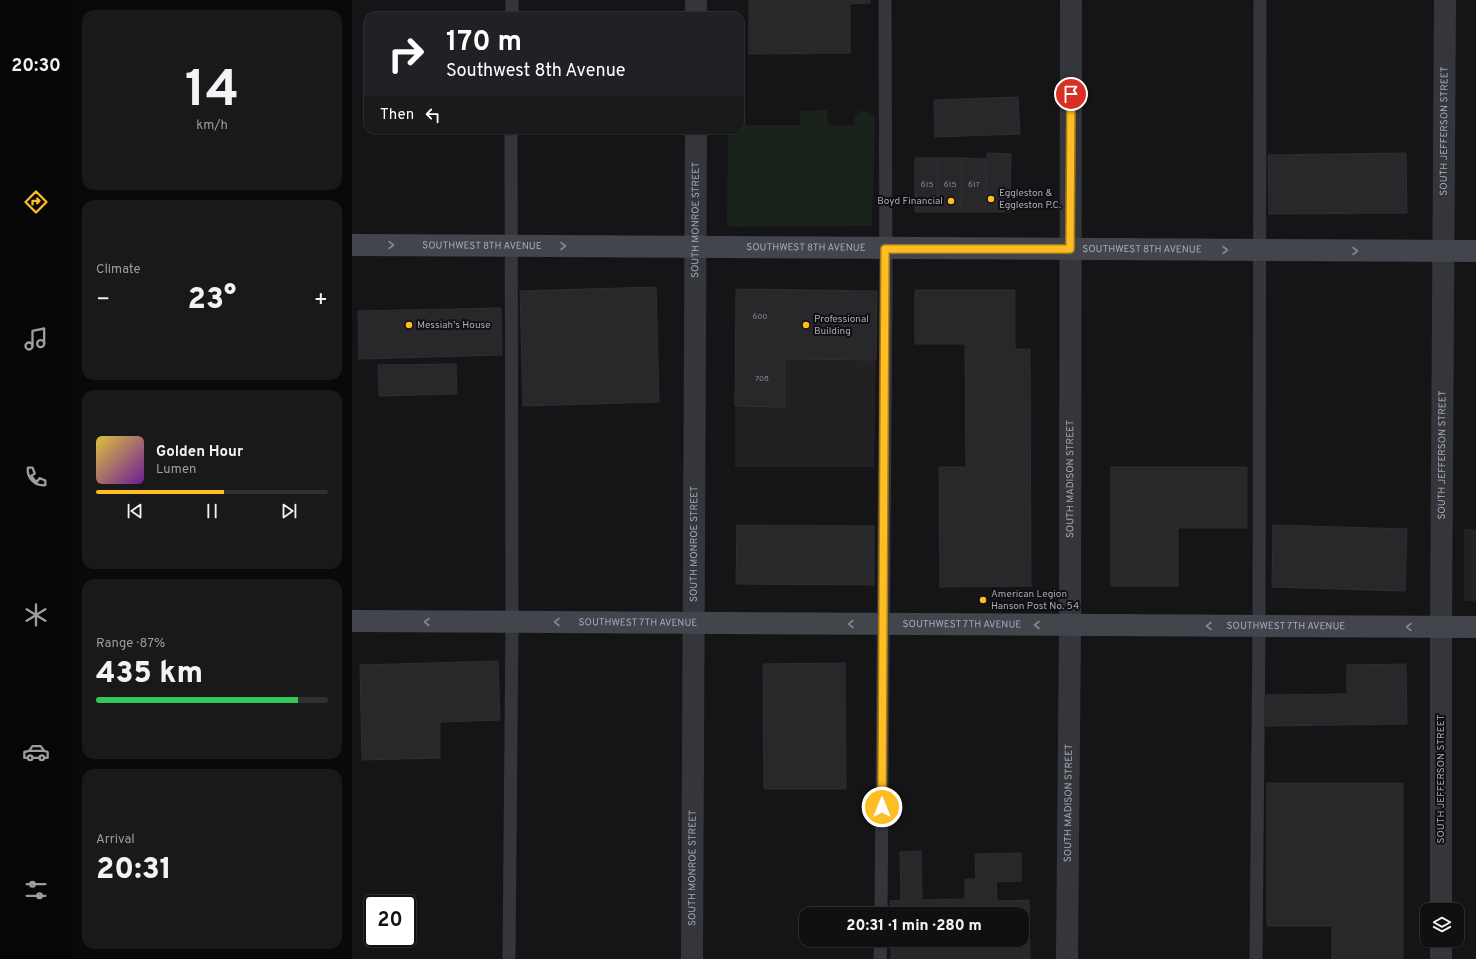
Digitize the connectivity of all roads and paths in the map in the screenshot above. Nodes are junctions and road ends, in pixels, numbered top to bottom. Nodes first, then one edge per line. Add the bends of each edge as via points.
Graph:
1 (512, 0) edge
2 (696, 0) edge
3 (885, 0) edge
4 (1071, 0) edge
5 (1260, 0) edge
6 (1446, 0) edge
7 (512, 12) edge
8 (696, 12) edge
9 (511, 134) edge
10 (696, 134) edge
11 (352, 245) edge
12 (511, 246) junction
13 (696, 247) junction
14 (885, 249) junction
15 (1070, 249) junction
16 (1259, 250) junction
17 (1444, 251) junction
18 (1476, 251) edge
19 (352, 622) edge
20 (512, 622) junction
21 (694, 623) junction
22 (883, 624) junction
23 (1070, 625) junction
24 (1259, 626) junction
25 (1441, 627) junction
26 (1476, 627) edge
27 (1441, 903) edge
28 (881, 907) edge
29 (881, 947) edge
30 (1441, 947) edge
31 (509, 959) edge
32 (692, 959) edge
33 (880, 959) edge
34 (1067, 959) edge
35 (1256, 959) edge
36 (1441, 959) edge

1 - 7 lane
2 - 8 street
3 - 14 lane
4 - 15 street, SOUTH MADISON STREET
5 - 16 lane
6 - 17 street, SOUTH JEFFERSON STREET
9 - 12 lane
10 - 13 street, SOUTH MONROE STREET
11 -> 12 street, SOUTHWEST 8TH AVENUE
12 -> 13 street, SOUTHWEST 8TH AVENUE
12 - 20 lane
13 - 14 street, SOUTHWEST 8TH AVENUE
13 - 21 street, SOUTH MONROE STREET
14 - 15 street, SOUTHWEST 8TH AVENUE
14 - 22 lane
15 -> 16 street, SOUTHWEST 8TH AVENUE
15 - 23 street, SOUTH MADISON STREET
16 -> 17 street, SOUTHWEST 8TH AVENUE
16 - 24 lane
17 - 18 street, SOUTHWEST 8TH AVENUE
17 - 25 street, SOUTH JEFFERSON STREET
20 -> 19 street, SOUTHWEST 7TH AVENUE
21 -> 20 street, SOUTHWEST 7TH AVENUE
20 - 31 lane
22 -> 21 street, SOUTHWEST 7TH AVENUE
21 - 32 street, SOUTH MONROE STREET
23 -> 22 street, SOUTHWEST 7TH AVENUE
22 - 28 lane
24 -> 23 street, SOUTHWEST 7TH AVENUE
23 - 34 street, SOUTH MADISON STREET
25 -> 24 street, SOUTHWEST 7TH AVENUE
24 - 35 lane
25 - 26 street, SOUTHWEST 7TH AVENUE
25 - 27 street, SOUTH JEFFERSON STREET
29 - 33 lane
30 - 36 street

